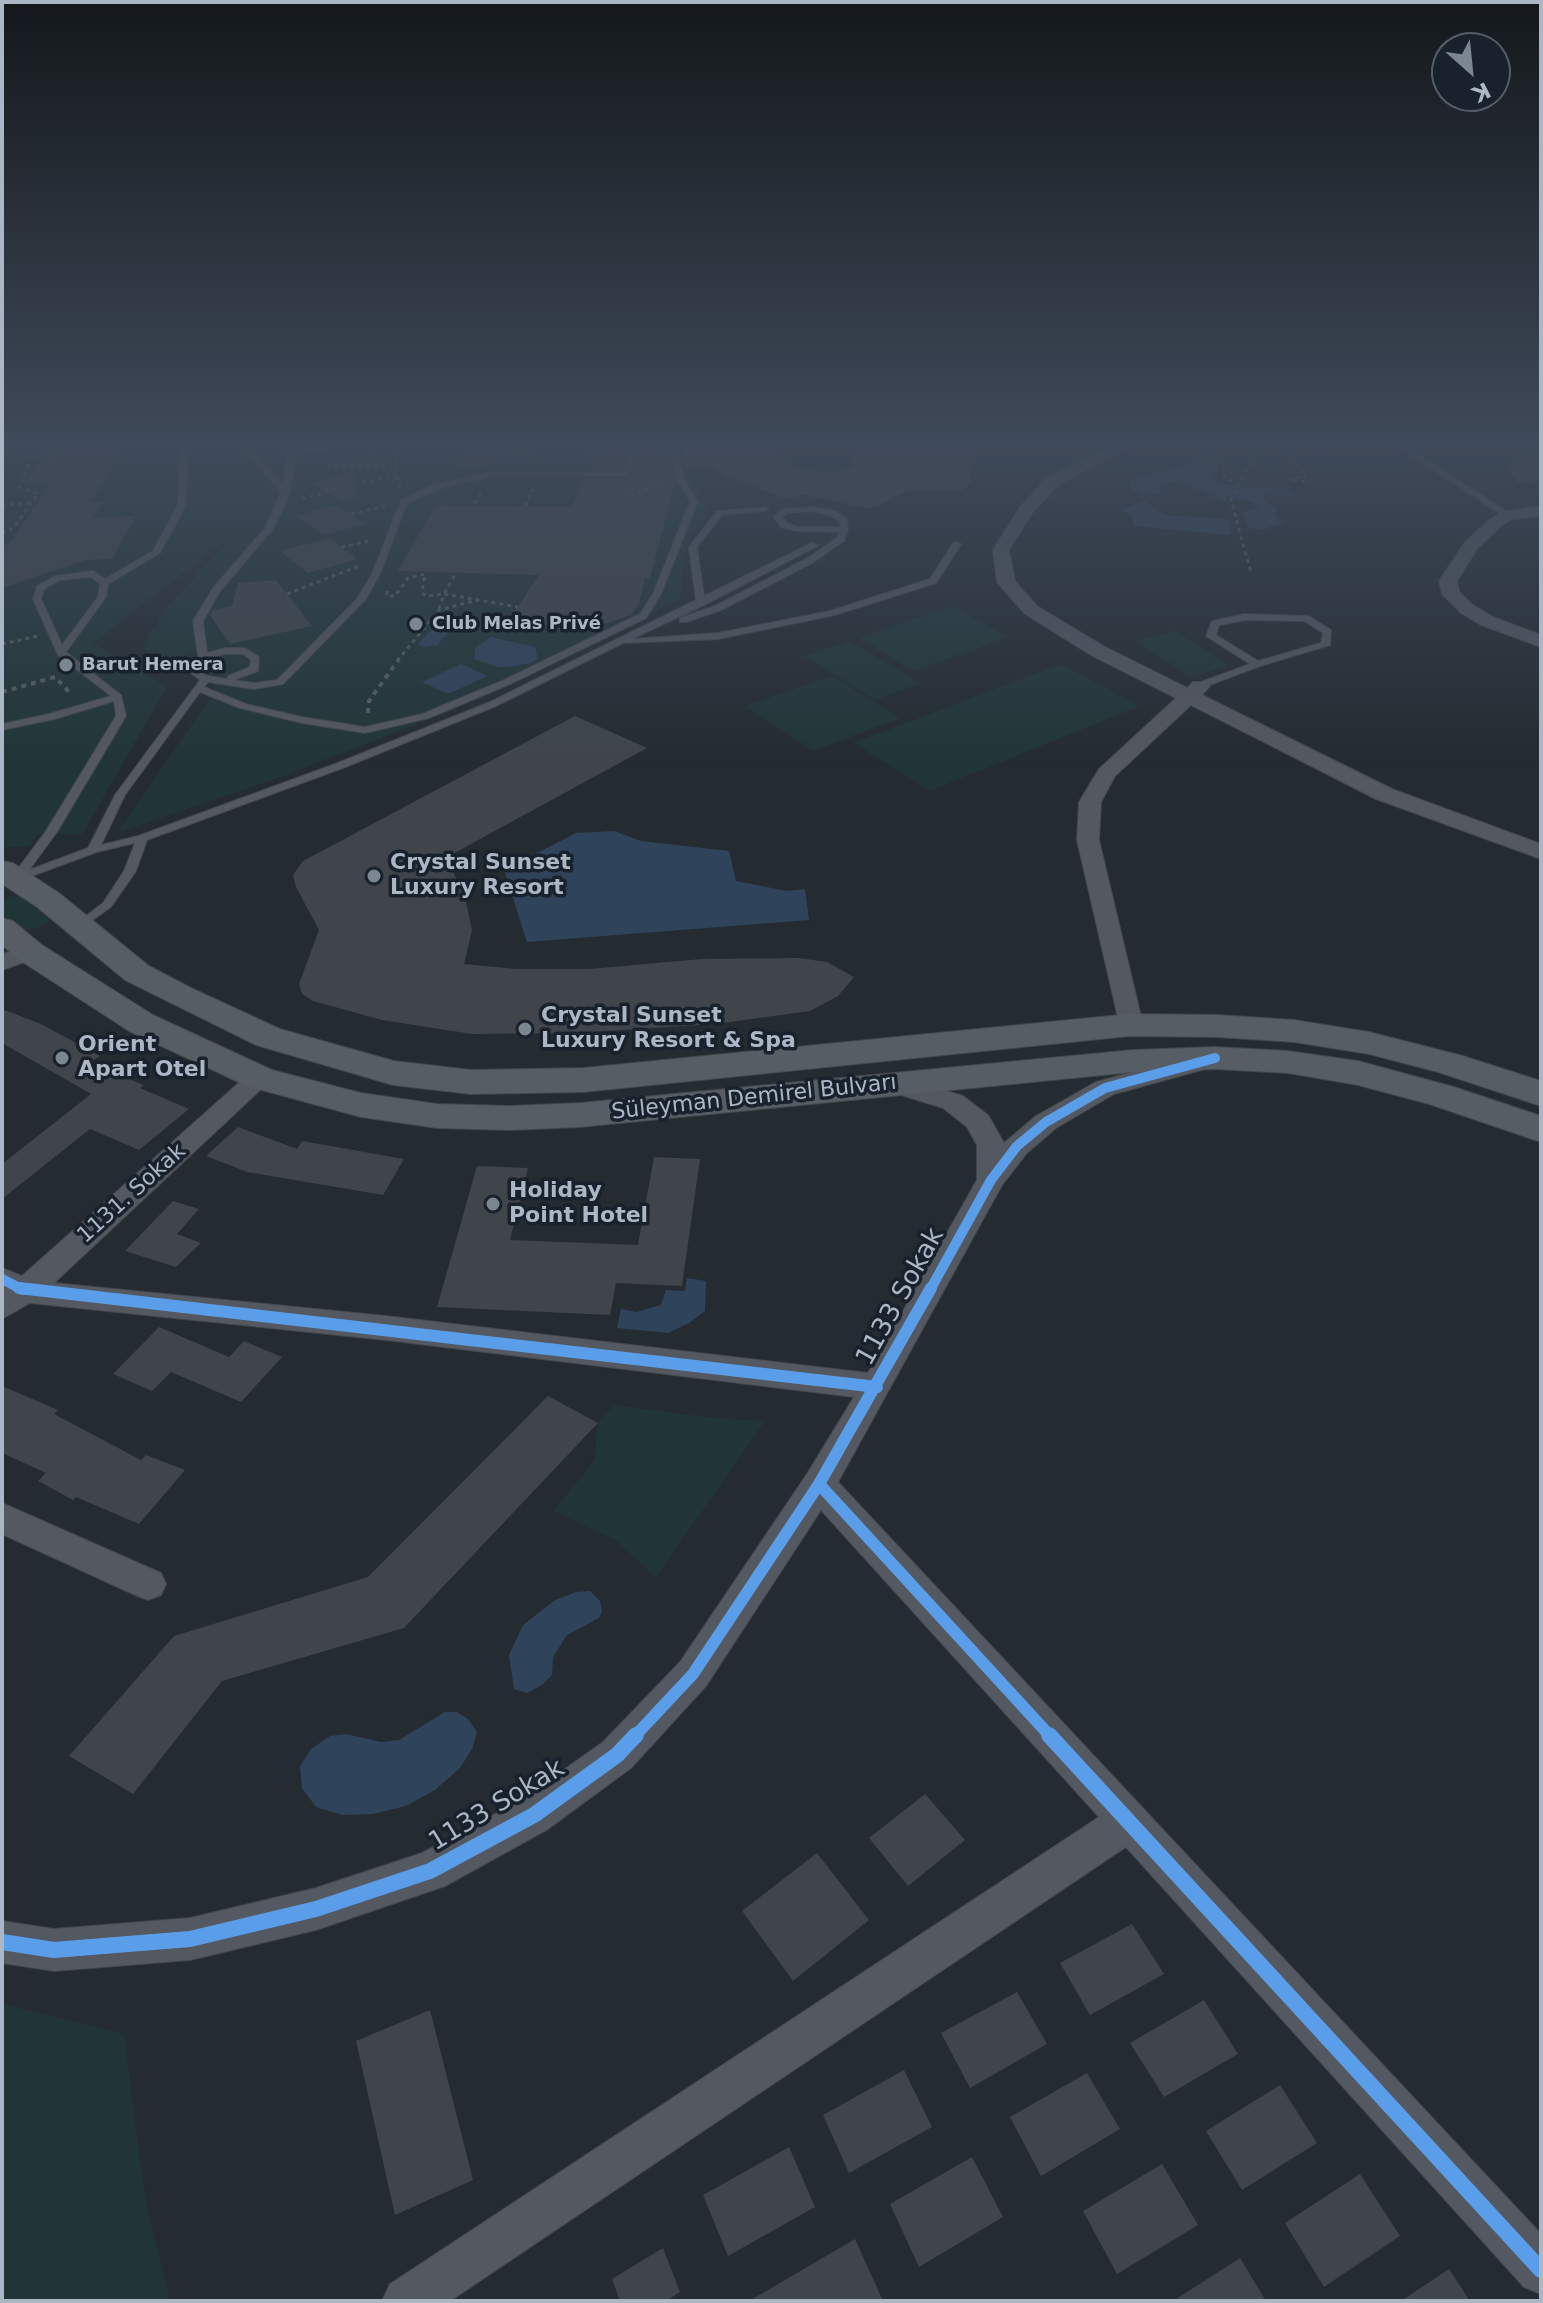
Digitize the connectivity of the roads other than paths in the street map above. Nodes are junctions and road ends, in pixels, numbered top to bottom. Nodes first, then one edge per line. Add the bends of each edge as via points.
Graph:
1 (158, 549) edge
2 (251, 549) edge
3 (386, 549) edge
4 (675, 549) edge
5 (693, 549) edge
6 (806, 549) edge
7 (826, 549) edge
8 (953, 549) edge
9 (1001, 549) edge
10 (1468, 549) edge
11 (104, 583) junction
12 (701, 603) junction
13 (1541, 641) edge
14 (619, 643) junction
15 (61, 653) junction
16 (203, 657) junction
17 (1257, 664) junction
18 (222, 680) junction
19 (202, 684) junction
20 (1196, 689) junction
21 (118, 697) junction
22 (2, 727) edge
23 (142, 838) junction
24 (93, 850) junction
25 (1541, 852) edge
26 (7, 878) edge
27 (80, 925) junction
28 (2, 928) edge
29 (16, 958) edge
30 (1130, 1025) junction
31 (1215, 1058) junction
32 (260, 1078) junction
33 (894, 1084) junction
34 (1541, 1094) edge
35 (1541, 1129) edge
36 (991, 1180) junction
37 (10, 1292) edge
38 (877, 1387) junction
39 (819, 1484) junction
40 (2, 1518) edge
41 (148, 1584) dead end
42 (1129, 1821) junction
43 (2, 1942) edge
44 (1541, 2270) edge
45 (407, 2301) edge

1 - 11 lane
2 - 16 lane via 216,590 198,621
3 - 18 lane via 361,600 280,682 254,686
4 - 19 lane via 643,616 425,716 365,730 243,706
5 - 12 lane
6 - 12 lane
7 - 14 lane via 718,608
8 - 14 lane via 933,581 832,613 718,636
9 - 20 street via 1006,582 1031,610 1098,651
10 - 13 street via 1448,581 1451,594 1487,621
11 - 15 lane via 102,597
11 - 15 lane via 93,574 58,578 40,588 37,599
12 - 14 lane
14 - 23 lane via 493,704
15 - 21 lane
16 - 18 lane via 245,651 256,659 255,669
16 - 19 lane via 195,665
17 - 17 lane via 1325,645 1328,632 1306,618 1245,617 1215,623 1211,636
17 - 20 lane
18 - 19 lane
19 - 24 lane via 120,795
20 - 25 street via 1384,794
20 - 30 street via 1106,773 1090,802 1088,840
21 - 22 lane
21 - 26 lane via 121,716 51,832
23 - 24 lane
23 - 27 lane via 130,871 107,905
24 - 26 lane
26 - 27 main road, Süleyman Demirel Bulvarı
27 - 29 main road
27 - 30 main road, Süleyman Demirel Bulvarı via 137,973 268,1037 393,1073 471,1082 670,1073
28 - 29 main road, Süleyman Demirel Bulvarı
29 - 32 main road, Süleyman Demirel Bulvarı
30 - 34 main road, Süleyman Demirel Bulvarı via 1294,1031 1369,1043
31 - 33 main road, Süleyman Demirel Bulvarı
31 - 35 main road, Süleyman Demirel Bulvarı via 1358,1073
31 - 36 street, 1133 Sokak via 1105,1088 1073,1104 1017,1146
32 - 33 main road, Süleyman Demirel Bulvarı via 361,1105 437,1116 510,1118
32 - 37 street, 1131. Sokak
33 - 36 street via 953,1102 978,1121 991,1145
36 - 38 street, 1133 Sokak
37 - 38 street via 386,1328
38 - 39 street, 1133 Sokak
39 - 42 street
39 - 43 street, 1133 Sokak via 693,1674 617,1755 534,1815 430,1871 316,1909 190,1939 54,1950
40 - 41 street
42 - 44 street
42 - 45 street

